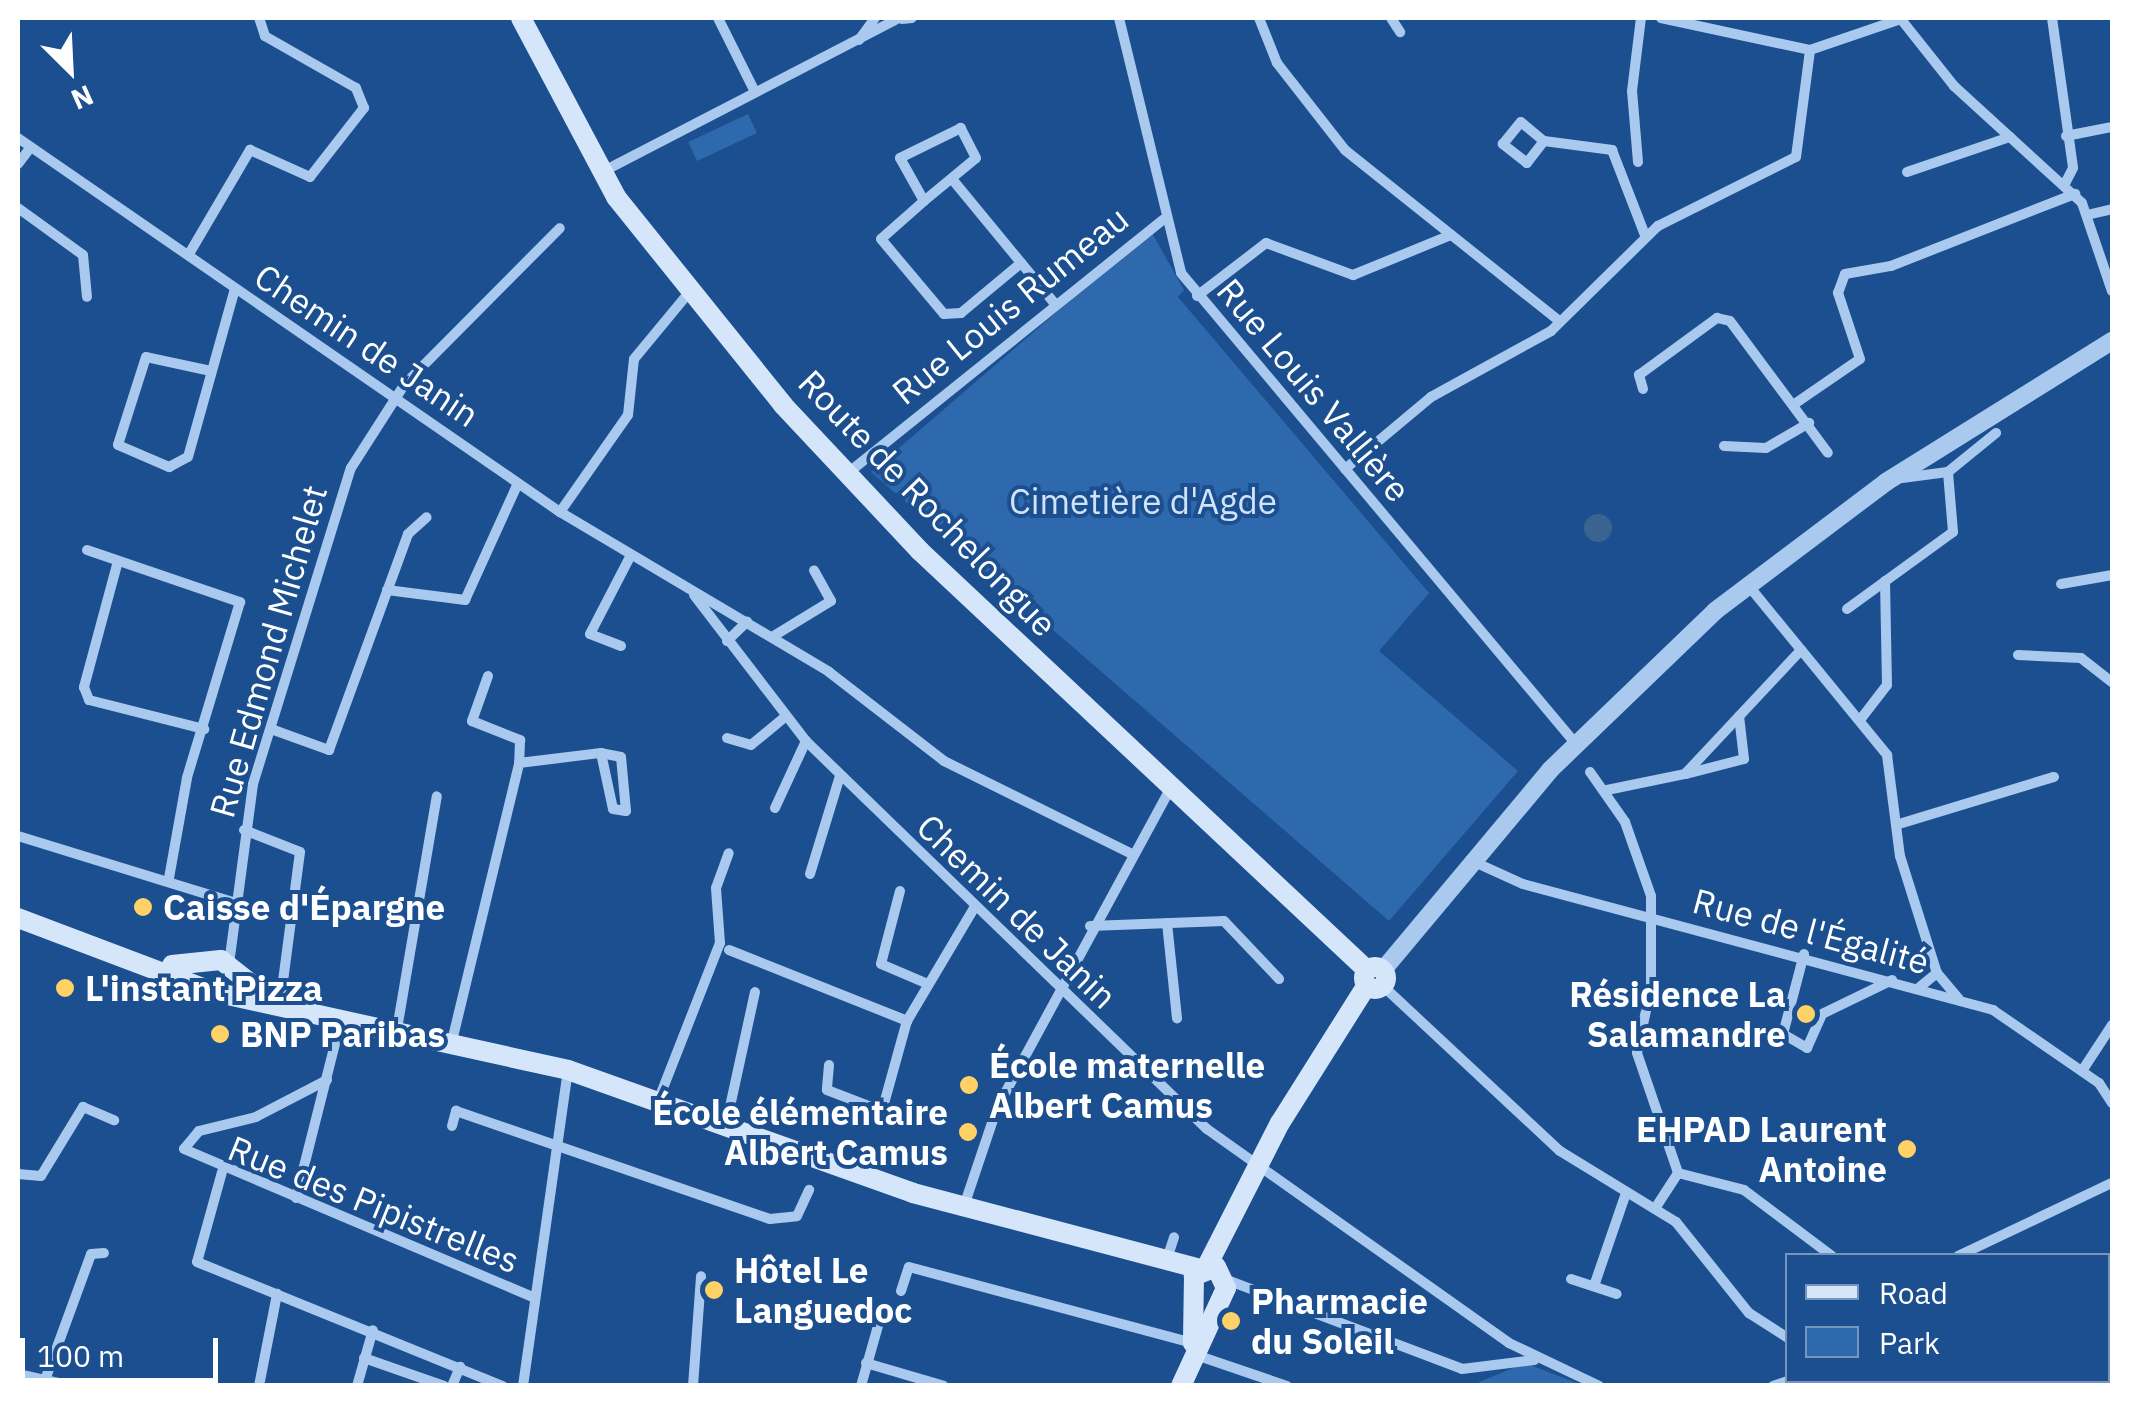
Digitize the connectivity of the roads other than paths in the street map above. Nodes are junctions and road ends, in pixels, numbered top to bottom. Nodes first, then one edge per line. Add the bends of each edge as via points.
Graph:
1 (521, 18) edge
2 (718, 18) edge
3 (875, 18) edge
4 (901, 18) edge
5 (1119, 18) edge
6 (1259, 18) edge
7 (1392, 18) edge
8 (1641, 18) edge
9 (1660, 18) edge
10 (2052, 18) edge
11 (1904, 19) edge
12 (258, 22) edge
13 (1400, 32) dead end
14 (858, 40) junction
15 (1810, 50) junction
16 (755, 92) junction
17 (2112, 127) edge
18 (2066, 136) junction
19 (2010, 137) junction
20 (18, 138) edge
21 (1544, 141) dead end
22 (31, 147) junction
23 (1638, 162) dead end
24 (18, 164) edge
25 (1907, 172) dead end
26 (602, 173) junction
27 (952, 179) junction
28 (2064, 184) junction
29 (2075, 194) junction
30 (924, 201) junction
31 (18, 208) edge
32 (2112, 209) edge
33 (2088, 215) junction
34 (1164, 220) junction
35 (560, 228) dead end
36 (1451, 235) junction
37 (1646, 235) junction
38 (189, 254) junction
39 (1021, 263) junction
40 (235, 288) junction
41 (691, 290) junction
42 (2112, 291) edge
43 (88, 296) dead end
44 (1197, 296) junction
45 (1055, 304) junction
46 (1558, 321) junction
47 (2112, 341) edge
48 (211, 371) junction
49 (1644, 389) dead end
50 (395, 396) junction
51 (1794, 404) junction
52 (1810, 423) junction
53 (1996, 434) dead end
54 (1724, 446) dead end
55 (1828, 453) dead end
56 (1345, 469) junction
57 (1948, 472) junction
58 (847, 474) junction
59 (1886, 482) junction
60 (518, 483) junction
61 (560, 512) junction
62 (427, 517) dead end
63 (87, 550) dead end
64 (631, 556) junction
65 (118, 561) junction
66 (814, 570) dead end
67 (2112, 575) edge
68 (1884, 581) junction
69 (1748, 584) junction
70 (2061, 584) dead end
71 (388, 590) junction
72 (690, 590) junction
73 (1846, 610) dead end
74 (747, 622) junction
75 (772, 637) junction
76 (727, 640) junction
77 (621, 646) dead end
78 (1802, 650) junction
79 (2018, 655) dead end
80 (488, 676) dead end
81 (2112, 682) edge
82 (786, 716) junction
83 (1740, 716) junction
84 (1860, 720) junction
85 (204, 728) junction
86 (270, 729) junction
87 (727, 738) dead end
88 (806, 742) junction
89 (1576, 744) junction
90 (601, 753) junction
91 (519, 764) junction
92 (1590, 772) dead end
93 (1686, 774) junction
94 (840, 776) junction
95 (2054, 777) dead end
96 (1170, 787) junction
97 (1607, 790) junction
98 (437, 796) dead end
99 (775, 808) dead end
100 (1898, 824) junction
101 (244, 830) junction
102 (18, 836) edge
103 (730, 852) dead end
104 (1130, 853) junction
105 (1470, 860) junction
106 (810, 874) dead end
107 (169, 878) junction
108 (900, 891) dead end
109 (232, 902) junction
110 (974, 908) junction
111 (18, 918) edge
112 (1654, 919) junction
113 (1166, 923) junction
114 (1090, 926) junction
115 (18, 928) edge
116 (227, 933) junction
117 (729, 950) dead end
118 (117, 952) junction
119 (1804, 954) junction
120 (217, 973) junction
121 (1937, 973) junction
122 (1280, 978) dead end
123 (1375, 978) junction
124 (1893, 980) junction
125 (928, 984) junction
126 (1918, 988) junction
127 (1056, 990) junction
128 (754, 992) dead end
129 (281, 997) junction
130 (1960, 1000) junction
131 (342, 1016) junction
132 (1178, 1018) dead end
133 (907, 1021) junction
134 (2112, 1025) edge
135 (396, 1029) junction
136 (452, 1041) junction
137 (828, 1065) dead end
138 (568, 1070) junction
139 (2082, 1071) junction
140 (327, 1080) junction
141 (658, 1102) junction
142 (2112, 1103) edge
143 (114, 1120) dead end
144 (726, 1125) junction
145 (452, 1126) dead end
146 (558, 1140) junction
147 (1259, 1168) junction
148 (222, 1172) junction
149 (1678, 1172) junction
150 (18, 1174) edge
151 (2112, 1183) edge
152 (809, 1190) dead end
153 (1626, 1193) junction
154 (296, 1198) junction
155 (1656, 1206) junction
156 (964, 1207) junction
157 (1174, 1237) dead end
158 (104, 1253) dead end
159 (1828, 1253) edge
160 (1964, 1253) edge
161 (1166, 1262) junction
162 (701, 1276) dead end
163 (1571, 1278) dead end
164 (1210, 1283) junction
165 (1594, 1286) junction
166 (901, 1291) dead end
167 (277, 1294) junction
168 (1617, 1294) dead end
169 (535, 1298) junction
170 (883, 1308) dead end
171 (373, 1330) junction
172 (1785, 1336) edge
173 (1192, 1348) junction
174 (364, 1358) junction
175 (1540, 1360) junction
176 (866, 1363) junction
177 (460, 1368) junction
178 (18, 1374) edge
179 (45, 1380) junction
180 (72, 1386) edge
181 (259, 1386) edge
182 (357, 1386) edge
183 (444, 1386) edge
184 (452, 1386) edge
185 (503, 1386) edge
186 (523, 1386) edge
187 (693, 1386) edge
188 (861, 1386) edge
189 (944, 1386) edge
190 (1181, 1386) edge
191 (1287, 1386) edge
192 (1599, 1386) edge

1 - 26 main road, Route de Rochelongue
2 - 16 street
3 - 14 street
4 - 14 street
5 - 34 street, Rue Louis Vallière
6 - 36 street via 1277,63 1345,150
7 - 13 street
8 - 23 street
9 - 15 street
10 - 18 street
11 - 15 street
11 - 19 street
12 - 38 street via 356,88 364,108 310,176 250,150
14 - 16 street
15 - 37 street via 1796,157
16 - 26 street
17 - 18 street
18 - 28 street via 2073,168
19 - 25 street
19 - 28 street
20 - 22 street, Chemin de Janin
21 - 37 street via 1617,155
22 - 24 street
22 - 38 street, Chemin de Janin
26 - 41 main road, Route de Rochelongue
27 - 30 street
27 - 30 street via 976,158 962,128 900,158
27 - 39 street
28 - 29 street
29 - 33 street
29 - 51 street via 1891,266 1844,274 1838,293 1860,359
30 - 39 street via 881,239 944,314 960,314
31 - 43 street via 83,255
32 - 33 street
33 - 42 street
34 - 44 street, Rue Louis Vallière
34 - 45 street, Rue Louis Rumeau
35 - 50 street, Rue Edmond Michelet
36 - 44 street via 1353,275 1266,243
36 - 46 street
37 - 46 street
38 - 40 street, Chemin de Janin
39 - 45 street
40 - 48 street
40 - 50 street, Chemin de Janin
41 - 58 main road, Route de Rochelongue
41 - 61 street via 634,359 628,415
44 - 56 street, Rue Louis Vallière
45 - 58 street, Rue Louis Rumeau
46 - 56 street via 1430,397
47 - 59 street
48 - 48 street via 188,458 169,467 118,445 146,357
49 - 51 street via 1640,375 1717,318 1730,320
50 - 60 street, Chemin de Janin
50 - 86 street, Rue Edmond Michelet via 338,498 300,653
51 - 52 street
52 - 54 street via 1766,448
52 - 55 street
53 - 57 street
56 - 89 street, Rue Louis Vallière
57 - 59 street
57 - 68 street via 1953,532
58 - 96 main road, Route de Rochelongue
59 - 69 street
60 - 61 street, Chemin de Janin
60 - 71 street via 465,600
61 - 64 street, Chemin de Janin
62 - 71 street via 408,534
63 - 65 street
64 - 72 street, Chemin de Janin
64 - 77 street via 590,634
65 - 85 street via 240,602
65 - 85 street via 84,687 90,700
66 - 75 street via 832,601
67 - 70 street
68 - 73 street
68 - 84 street via 1888,685
69 - 78 street
69 - 89 street
71 - 86 street via 330,750
72 - 74 street, Chemin de Janin
72 - 76 street, Chemin de Janin
74 - 75 street, Chemin de Janin
74 - 76 street
75 - 104 street, Chemin de Janin via 959,770
76 - 82 street, Chemin de Janin
78 - 83 street
78 - 84 street
79 - 81 street via 2081,658
80 - 91 street via 472,721 520,740
82 - 87 street via 751,745
82 - 88 street, Chemin de Janin
83 - 93 street
83 - 93 street via 1744,759
84 - 100 street via 1882,747
85 - 107 street
86 - 101 street, Rue Edmond Michelet
88 - 94 street, Chemin de Janin
88 - 99 street
89 - 105 street
90 - 90 street via 612,809 626,810 621,757
90 - 91 street
91 - 136 street
92 - 97 street
93 - 97 street
94 - 106 street
94 - 110 street, Chemin de Janin
95 - 100 street
96 - 104 street
96 - 123 main road, Route de Rochelongue
97 - 112 street via 1634,844
98 - 135 street
100 - 121 street
101 - 109 street, Rue Edmond Michelet
101 - 129 street via 300,852
102 - 107 street
103 - 141 street via 716,888 720,943
104 - 114 street
105 - 112 street, Rue de l'Égalité
105 - 123 street
107 - 109 street
108 - 125 street via 881,964
109 - 116 street, Rue Edmond Michelet
110 - 125 street
110 - 127 street, Chemin de Janin
111 - 118 main road
112 - 119 street, Rue de l'Égalité
112 - 149 street via 1637,1053
113 - 114 street
113 - 122 street via 1224,921
113 - 132 street
114 - 127 street
115 - 118 main road
116 - 120 street, Rue Edmond Michelet
116 - 120 street, Rue Edmond Michelet
117 - 133 street
118 - 120 main road
119 - 124 street, Rue de l'Égalité
119 - 124 street via 1783,1034 1807,1048 1822,1014
120 - 129 main road
120 - 131 main road
121 - 126 street
121 - 130 street
123 - 147 main road
123 - 153 street, Route de Rochelongue via 1560,1152
124 - 126 street, Rue de l'Égalité
125 - 133 street
126 - 130 street, Rue de l'Égalité
127 - 147 street, Chemin de Janin
127 - 156 street via 997,1108
128 - 144 street
129 - 131 main road
130 - 139 street, Rue de l'Égalité via 2002,1015
131 - 135 main road
131 - 140 street
133 - 137 street via 882,1111 827,1090
134 - 139 street
135 - 136 main road
136 - 138 main road
138 - 141 main road
138 - 146 street
139 - 142 street, Rue de l'Égalité
140 - 148 street, Rue des Pipistrelles via 256,1116 190,1136 187,1154
140 - 154 street
141 - 144 main road
143 - 150 street via 83,1108 41,1176
144 - 156 main road
145 - 146 street via 456,1110
146 - 152 street via 770,1218 797,1216
146 - 169 street
147 - 164 main road
147 - 175 street, Chemin de Janin
148 - 154 street, Rue des Pipistrelles
148 - 167 street via 194,1256
149 - 155 street
149 - 159 street via 1744,1190
151 - 160 street
153 - 155 street, Route de Rochelongue
153 - 165 street
154 - 169 street, Rue des Pipistrelles
155 - 172 street, Route de Rochelongue via 1749,1313
156 - 161 main road
157 - 161 street
158 - 179 street via 90,1254
161 - 164 main road
162 - 187 street
163 - 165 street
164 - 173 main road
164 - 175 street via 1475,1372
165 - 168 street
166 - 173 street via 909,1267
167 - 171 street
167 - 181 street
169 - 186 street
170 - 176 street
171 - 174 street
171 - 177 street
173 - 190 main road
173 - 191 street
174 - 182 street
174 - 183 street
175 - 192 street, Chemin de Janin
176 - 188 street
176 - 189 street
177 - 184 street
177 - 185 street
178 - 179 street
179 - 180 street

